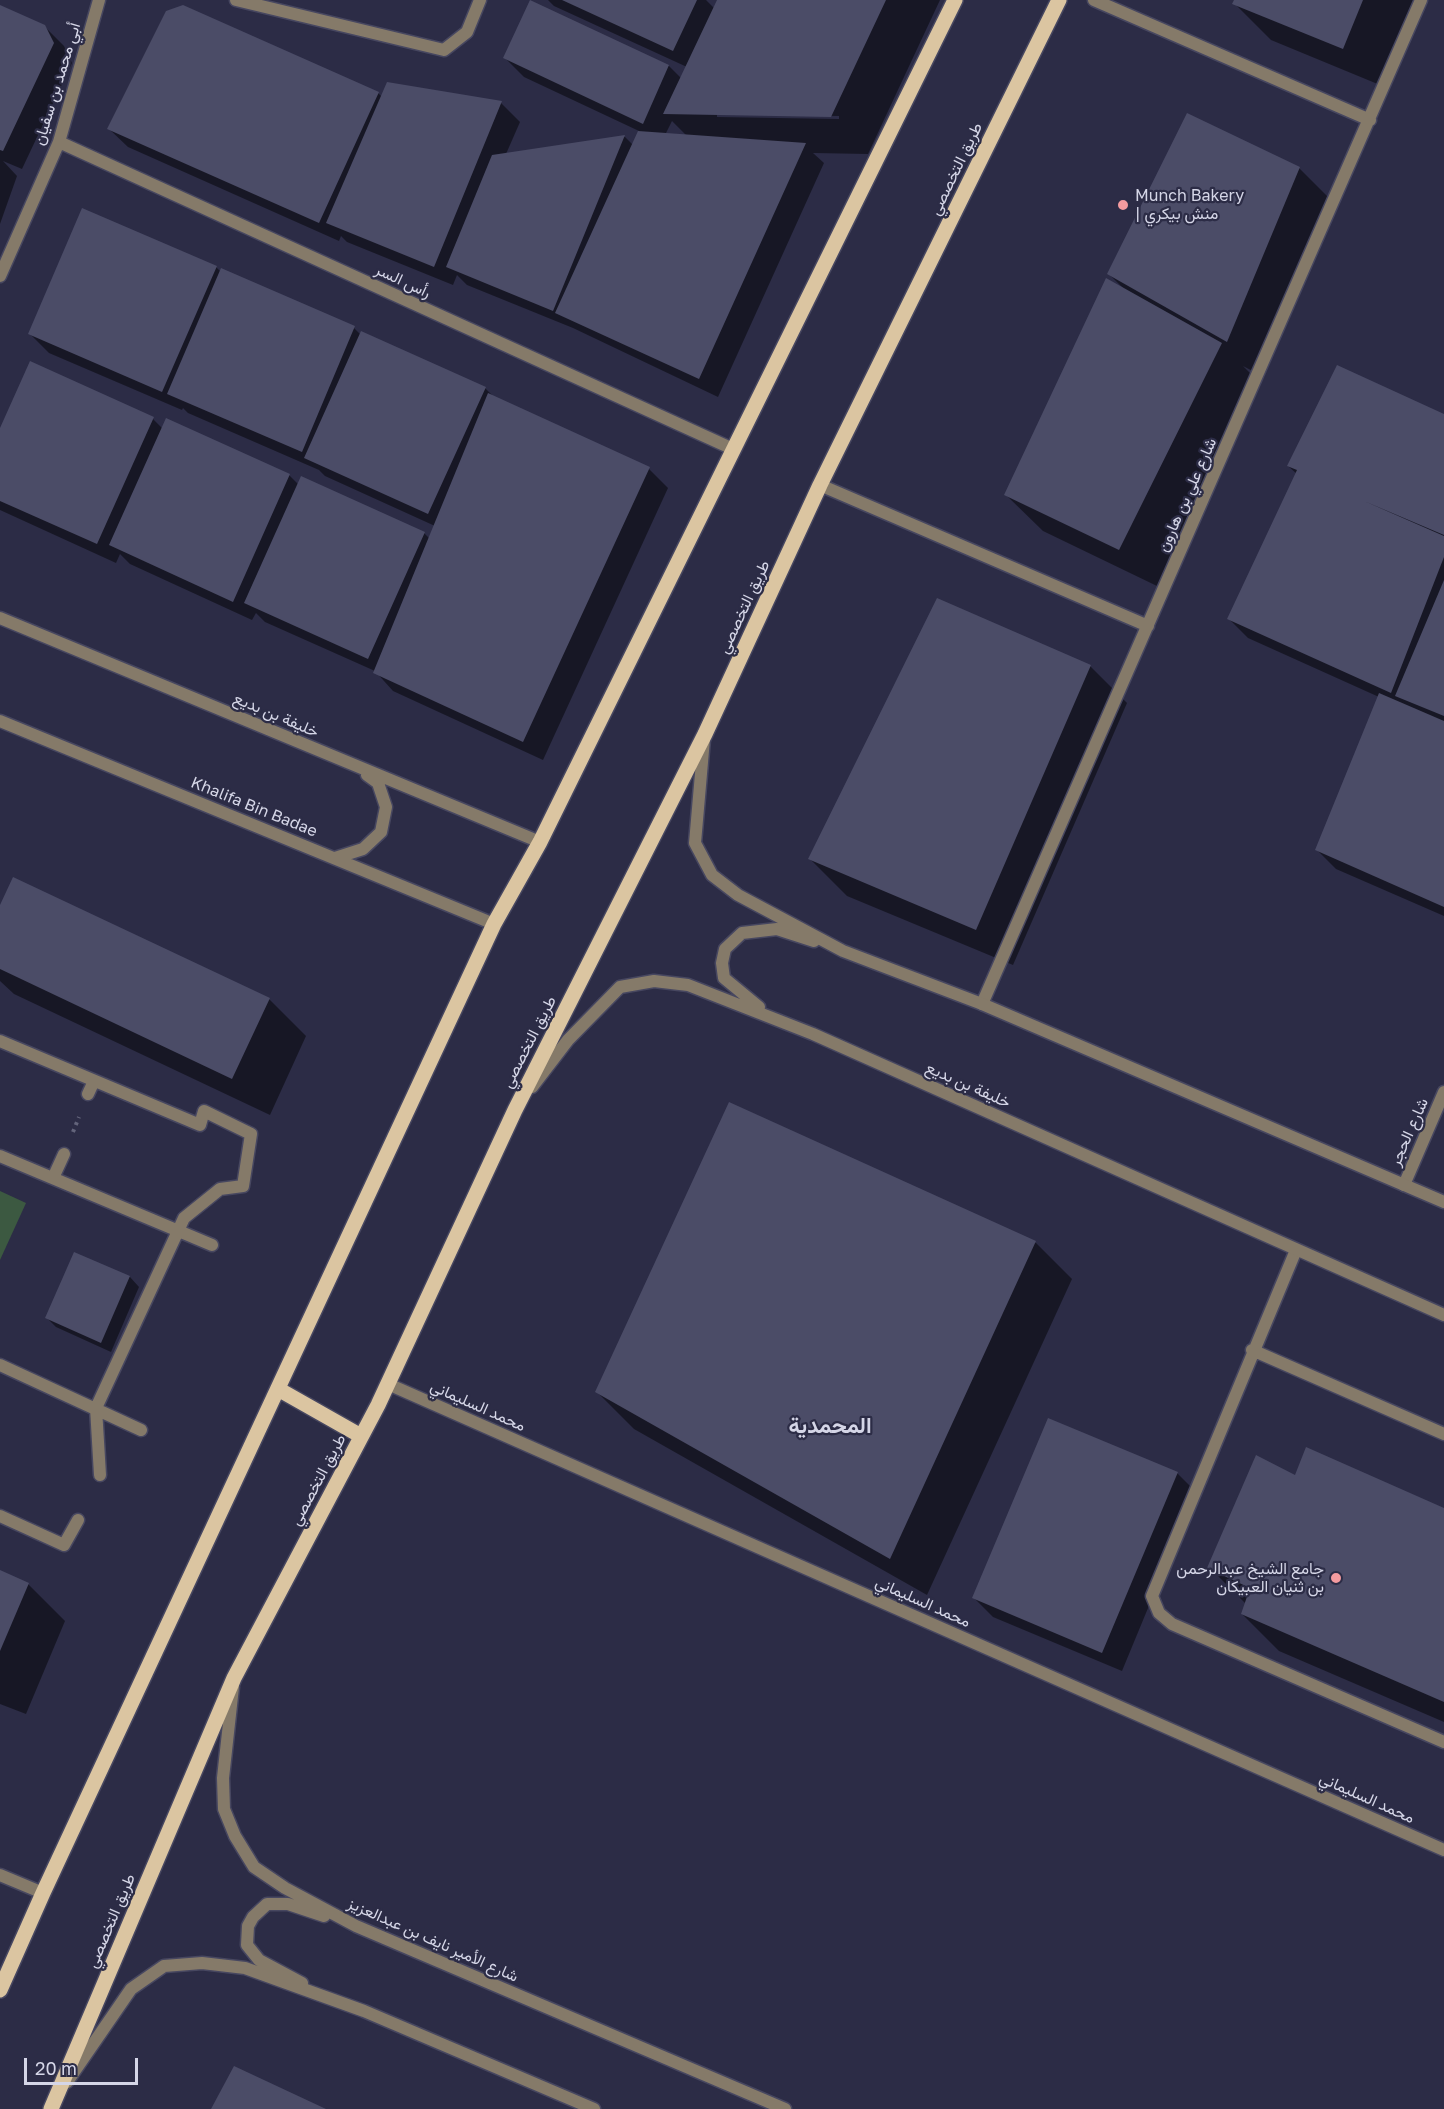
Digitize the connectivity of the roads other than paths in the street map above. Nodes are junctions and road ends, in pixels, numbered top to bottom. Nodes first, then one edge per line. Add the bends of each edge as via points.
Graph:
1 (99, 0) edge
2 (236, 0) edge
3 (480, 0) edge
4 (955, 0) edge
5 (1059, 0) edge
6 (1094, 0) edge
7 (1421, 0) edge
8 (1370, 120) junction
9 (59, 142) junction
10 (0, 276) edge
11 (733, 449) junction
12 (820, 485) junction
13 (0, 618) edge
14 (1148, 626) junction
15 (0, 721) edge
16 (705, 734) junction
17 (359, 768) junction
18 (540, 842) junction
19 (335, 858) junction
20 (494, 924) junction
21 (843, 951) junction
22 (982, 1004) junction
23 (813, 1034) junction
24 (0, 1041) edge
25 (94, 1081) junction
26 (1444, 1092) edge
27 (88, 1094) road end
28 (514, 1110) junction
29 (64, 1154) road end
30 (0, 1156) edge
31 (53, 1178) junction
32 (1404, 1185) junction
33 (1444, 1202) edge
34 (177, 1230) junction
35 (212, 1245) dead end
36 (1296, 1250) junction
37 (1444, 1315) edge
38 (1252, 1350) junction
39 (0, 1365) edge
40 (388, 1384) junction
41 (278, 1389) junction
42 (96, 1408) junction
43 (141, 1430) dead end
44 (1444, 1434) edge
45 (362, 1436) junction
46 (100, 1475) dead end
47 (0, 1516) edge
48 (78, 1520) dead end
49 (234, 1678) junction
50 (1444, 1742) edge
51 (1444, 1850) edge
52 (0, 1875) edge
53 (43, 1893) junction
54 (357, 1926) junction
55 (0, 1990) edge
56 (344, 2004) junction
57 (53, 2105) edge
58 (594, 2109) edge
59 (785, 2109) edge

1 - 9 street, أبي محمد بن سفيان
2 - 3 street via 444,50 467,32
4 - 11 main road
5 - 12 main road, طريق التخصصي
6 - 8 street
7 - 8 street, شارع علي بن هارون
8 - 14 street, شارع علي بن هارون
9 - 10 street, أبي محمد بن سفيان
9 - 11 street, رأس السر
11 - 18 main road
12 - 14 street
12 - 16 main road, طريق التخصصي
13 - 17 street, خليفة بن بديع
14 - 22 street, شارع علي بن هارون
15 - 19 street, Khalifa Bin Badae
16 - 21 street via 695,843 712,875 738,895
16 - 28 main road, طريق التخصصي
17 - 18 street, خليفة بن بديع
17 - 19 street via 378,783 386,807 381,831 363,849
18 - 20 main road
19 - 20 street, Khalifa Bin Badae
20 - 41 main road
21 - 22 street
21 - 23 street via 777,929 742,933 725,949 724,978 764,1011
22 - 32 street
23 - 28 street, خليفة بن بديع via 688,985 654,981 620,987 568,1040
23 - 36 street, خليفة بن بديع
24 - 25 street
25 - 27 street
25 - 34 street via 200,1125 204,1112 251,1134 243,1186 220,1189 184,1218
26 - 32 street, شارع الحجر
28 - 40 main road, طريق التخصصي
29 - 31 street
30 - 31 street
31 - 34 street
32 - 33 street
34 - 35 street
34 - 42 street
36 - 37 street, خليفة بن بديع
36 - 38 street
38 - 44 street
38 - 50 street via 1152,1596 1159,1613 1172,1624
39 - 42 street
40 - 45 main road, طريق التخصصي
40 - 51 street, محمد السليماني
41 - 45 main road
41 - 53 main road
42 - 43 street
42 - 46 street
45 - 49 main road, طريق التخصصي
47 - 48 street via 64,1545
49 - 54 street, شارع الأمير نايف بن عبدالعزيز via 223,1778 224,1809 235,1836 254,1868
49 - 57 main road, طريق التخصصي
52 - 53 street
53 - 55 main road
54 - 56 street via 288,1904 267,1905 248,1926 247,1945 259,1960
54 - 59 street, شارع الأمير نايف بن عبدالعزيز
56 - 57 street via 245,1968 164,1966 131,1989
56 - 58 street

